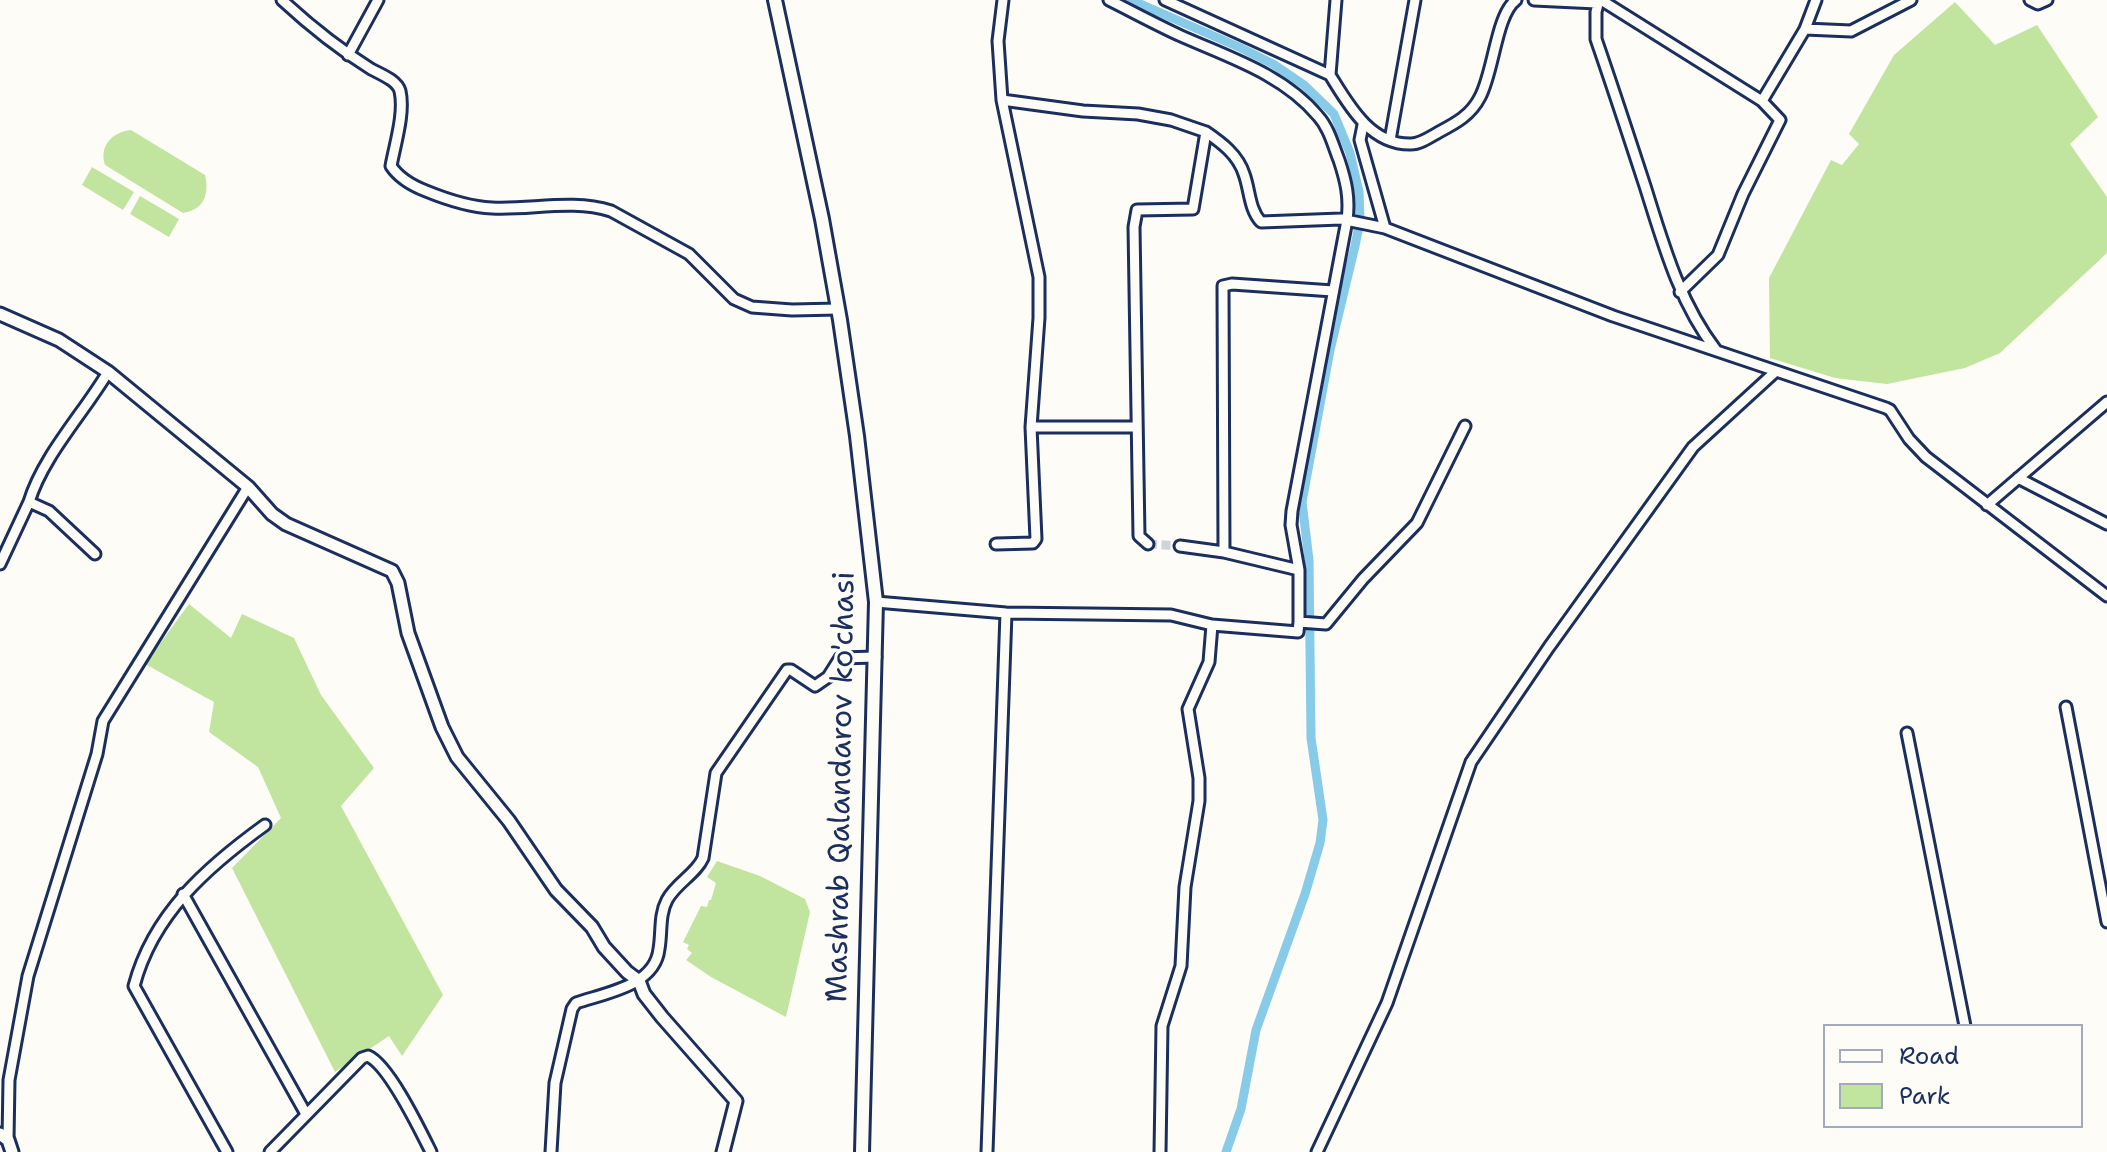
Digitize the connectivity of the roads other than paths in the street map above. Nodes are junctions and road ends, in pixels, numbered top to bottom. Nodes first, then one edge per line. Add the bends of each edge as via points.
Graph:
1 (282, 0) edge
2 (378, 0) edge
3 (775, 0) edge
4 (1003, 0) edge
5 (1109, 0) edge
6 (1165, 0) edge
7 (1336, 0) edge
8 (1415, 0) edge
9 (1516, 0) edge
10 (1534, 0) edge
11 (1816, 0) edge
12 (1911, 0) edge
13 (2030, 0) edge
14 (2047, 0) edge
15 (1599, 1) edge
16 (1805, 29) junction
17 (348, 55) junction
18 (1330, 75) junction
19 (1002, 100) junction
20 (1762, 101) junction
21 (1363, 125) junction
22 (1206, 132) junction
23 (1390, 140) junction
24 (1350, 221) junction
25 (1384, 228) junction
26 (1333, 291) junction
27 (1680, 292) junction
28 (838, 309) junction
29 (0, 314) edge
30 (1718, 353) junction
31 (108, 372) junction
32 (1775, 372) junction
33 (2107, 402) edge
34 (1465, 426) dead end
35 (1031, 427) junction
36 (1137, 427) junction
37 (2018, 478) junction
38 (248, 487) junction
39 (29, 502) junction
40 (1987, 505) junction
41 (2105, 519) edge
42 (996, 544) dead end
43 (1148, 544) dead end
44 (1180, 546) tunnel mouth
45 (1224, 552) junction
46 (95, 554) dead end
47 (0, 564) edge
48 (1299, 570) junction
49 (2107, 596) edge
50 (876, 602) junction
51 (1006, 613) junction
52 (1301, 622) junction
53 (1212, 625) junction
54 (876, 657) junction
55 (2066, 707) dead end
56 (1907, 733) dead end
57 (265, 825) dead end
58 (183, 894) junction
59 (2107, 922) edge
60 (639, 981) junction
61 (1965, 1024) edge
62 (306, 1114) junction
63 (4, 1137) edge
64 (12, 1152) edge
65 (227, 1152) edge
66 (270, 1152) edge
67 (431, 1152) edge
68 (551, 1152) edge
69 (723, 1152) edge
70 (862, 1152) edge
71 (987, 1152) edge
72 (1160, 1152) edge
73 (1317, 1152) edge

1 - 17 street
2 - 17 street
3 - 28 main road, Mashrab Qalandarov ko'chasi
4 - 19 street via 998,41
5 - 24 street via 1246,63 1317,114 1346,182
6 - 18 street
7 - 18 street
8 - 23 street
9 - 23 street via 1503,16 1480,98 1465,118 1422,141
10 - 15 street
11 - 16 street
12 - 16 street via 1851,31
13 - 14 street
15 - 20 street
15 - 27 street via 1596,39
16 - 20 street
17 - 28 street via 400,90 391,166 419,188 456,203 493,208 597,207 689,254 734,299 752,307
18 - 21 street
19 - 22 street via 1138,114
19 - 35 street via 1039,277
20 - 27 street via 1780,120 1718,255
21 - 23 street
21 - 25 street via 1360,140
22 - 24 street via 1232,153 1261,222
22 - 36 street via 1193,209 1142,208 1135,213
24 - 25 street
24 - 26 street
25 - 30 street
26 - 45 street via 1223,286
26 - 48 street via 1292,511
27 - 30 street
28 - 50 main road, Mashrab Qalandarov ko'chasi
29 - 31 street via 68,345
30 - 32 street
31 - 38 street
31 - 39 street via 44,467
32 - 40 street via 1890,410 1926,457
32 - 73 street via 1693,447 1471,762 1387,1003
33 - 37 street
34 - 52 street via 1417,523 1326,624
35 - 36 street
35 - 42 street via 1036,539
36 - 43 street via 1139,536
37 - 40 street
37 - 41 street
38 - 60 street via 286,524 392,571 408,633 457,757 556,890
38 - 63 street via 103,721 28,976
39 - 46 street via 49,511
39 - 47 street
40 - 49 street
44 - 45 street
45 - 48 street
48 - 52 street
50 - 51 street
50 - 54 main road, Mashrab Qalandarov ko'chasi
51 - 53 street via 1171,615
51 - 71 street
52 - 53 street via 1298,632
53 - 72 street via 1209,662 1188,709 1199,801 1185,887 1181,966 1162,1026
54 - 60 street via 840,658 815,686 791,670 783,674 716,773 703,858 668,899 658,958
54 - 70 main road, Mashrab Qalandarov ko'chasi
55 - 59 street
56 - 61 street
57 - 58 street via 220,857
58 - 62 street
58 - 65 street via 156,932 134,986
60 - 68 street via 573,1005 555,1083
60 - 69 street via 662,1017 736,1101
62 - 66 street
62 - 67 street via 368,1056 384,1070
63 - 64 street

